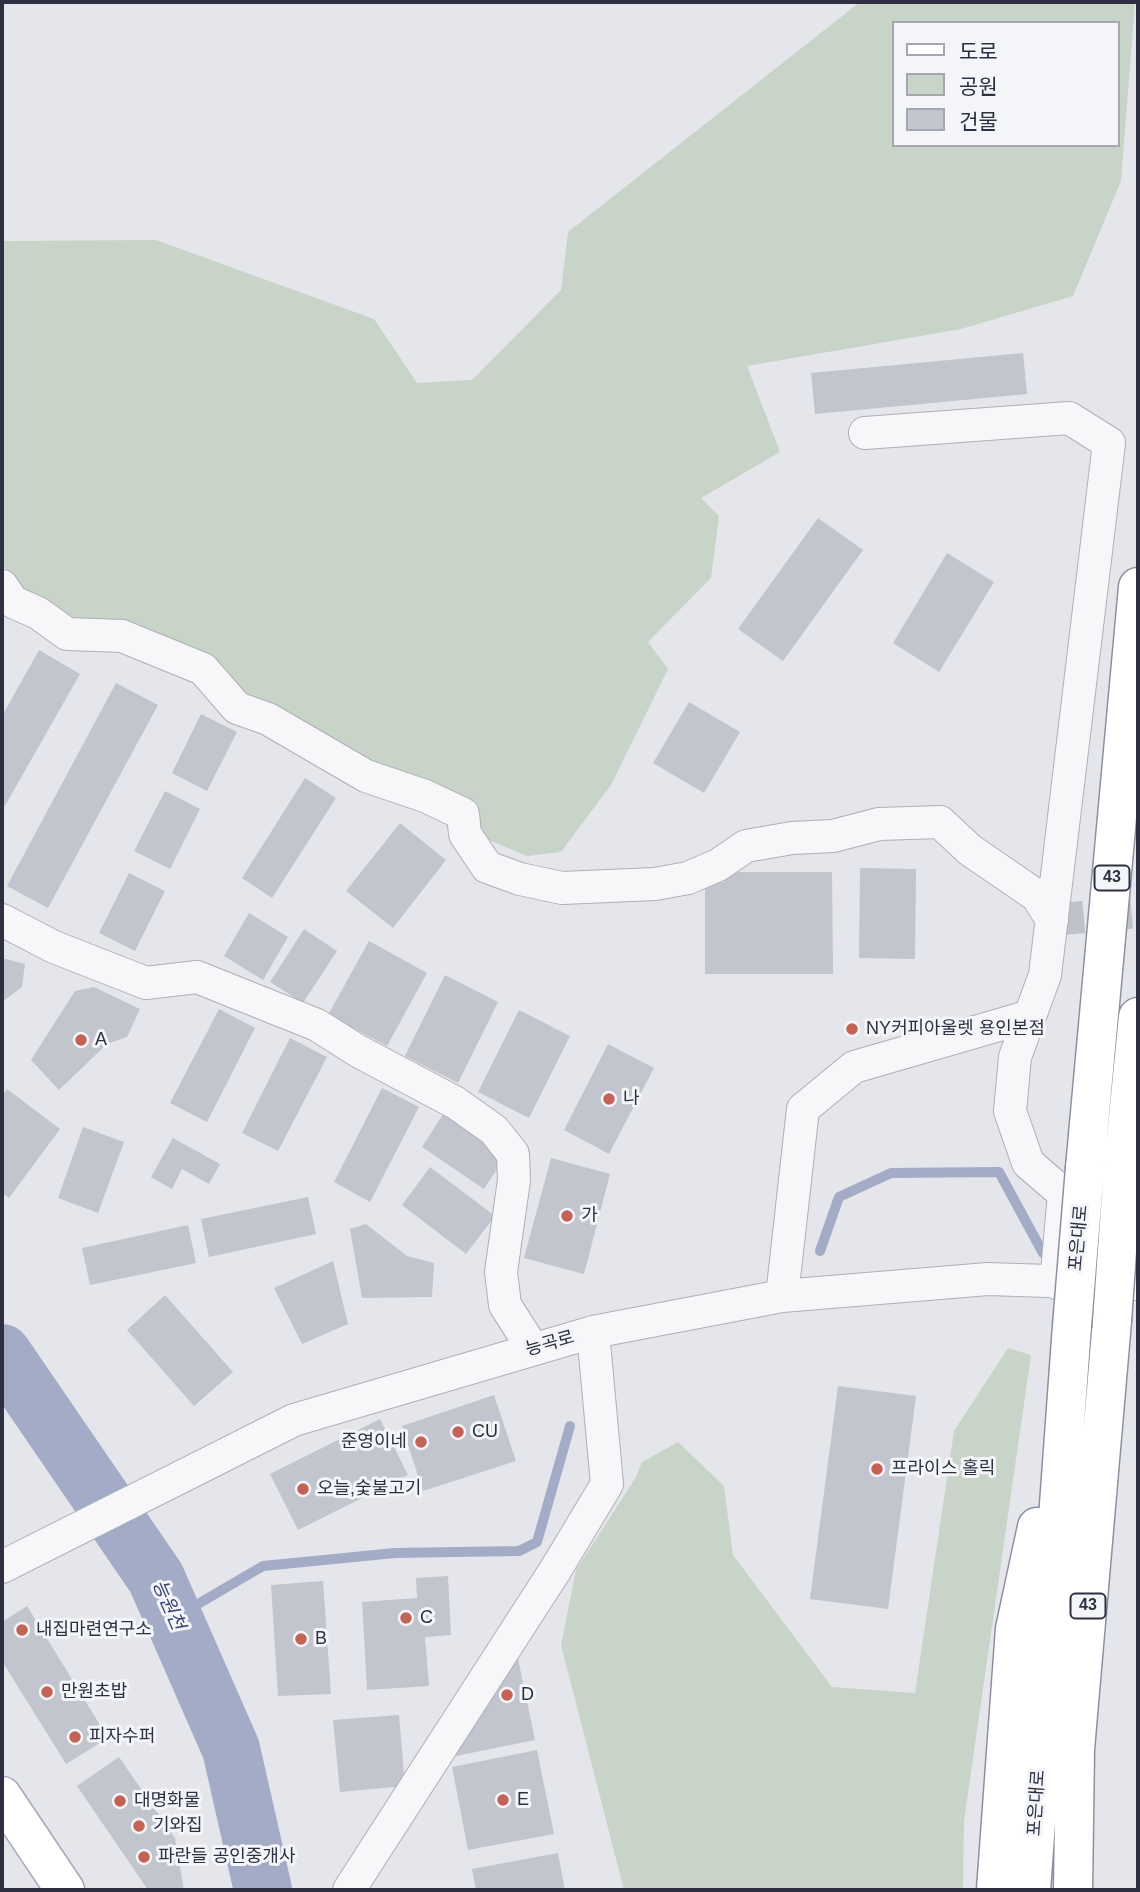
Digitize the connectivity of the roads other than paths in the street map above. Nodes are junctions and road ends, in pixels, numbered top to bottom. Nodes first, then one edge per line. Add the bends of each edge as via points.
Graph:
1 (865, 433) dead end
2 (2, 586) edge
3 (1138, 587) edge
4 (2, 920) edge
5 (1052, 920) junction
6 (1030, 1016) junction
7 (1138, 1017) edge
8 (1056, 1283) junction
9 (1138, 1284) edge
10 (782, 1296) junction
11 (593, 1332) junction
12 (533, 1349) junction
13 (1066, 1395) junction
14 (1100, 1483) junction
15 (2, 1567) edge
16 (2, 1796) edge
17 (65, 1890) edge
18 (349, 1890) edge
19 (996, 1890) edge
20 (1031, 1890) edge
21 (1073, 1890) edge
22 (1093, 1890) edge

1 - 5 street via 1069,418 1109,443
2 - 5 street via 13,602 67,634 122,636 203,669 237,708 268,719 366,776 463,814 464,834 487,867 520,879 562,888 655,884 688,878 746,846 833,836 879,824 940,822 970,850 1037,896
3 - 13 main road, 포은대로 / 43, bridge
4 - 12 street via 54,947 146,983 197,977 317,1025 456,1103 494,1130 513,1154 514,1180 501,1272 505,1305
5 - 6 street via 1045,975
6 - 8 street via 1014,1056 1010,1111 1028,1163 1064,1194
6 - 10 street via 854,1067 803,1109
7 - 14 main road, 포은대로 / 43, bridge
8 - 9 street, 능곡로
8 - 10 street, 능곡로 via 988,1279
10 - 11 street, 능곡로
11 - 12 street, 능곡로
11 - 18 street via 607,1484
12 - 15 street, 능곡로 via 294,1420
13 - 19 main road via 1015,1629
13 - 20 main road, 포은대로 / 43
14 - 21 main road, 포은대로 / 43 via 1075,1749
14 - 22 main road
16 - 17 main road

